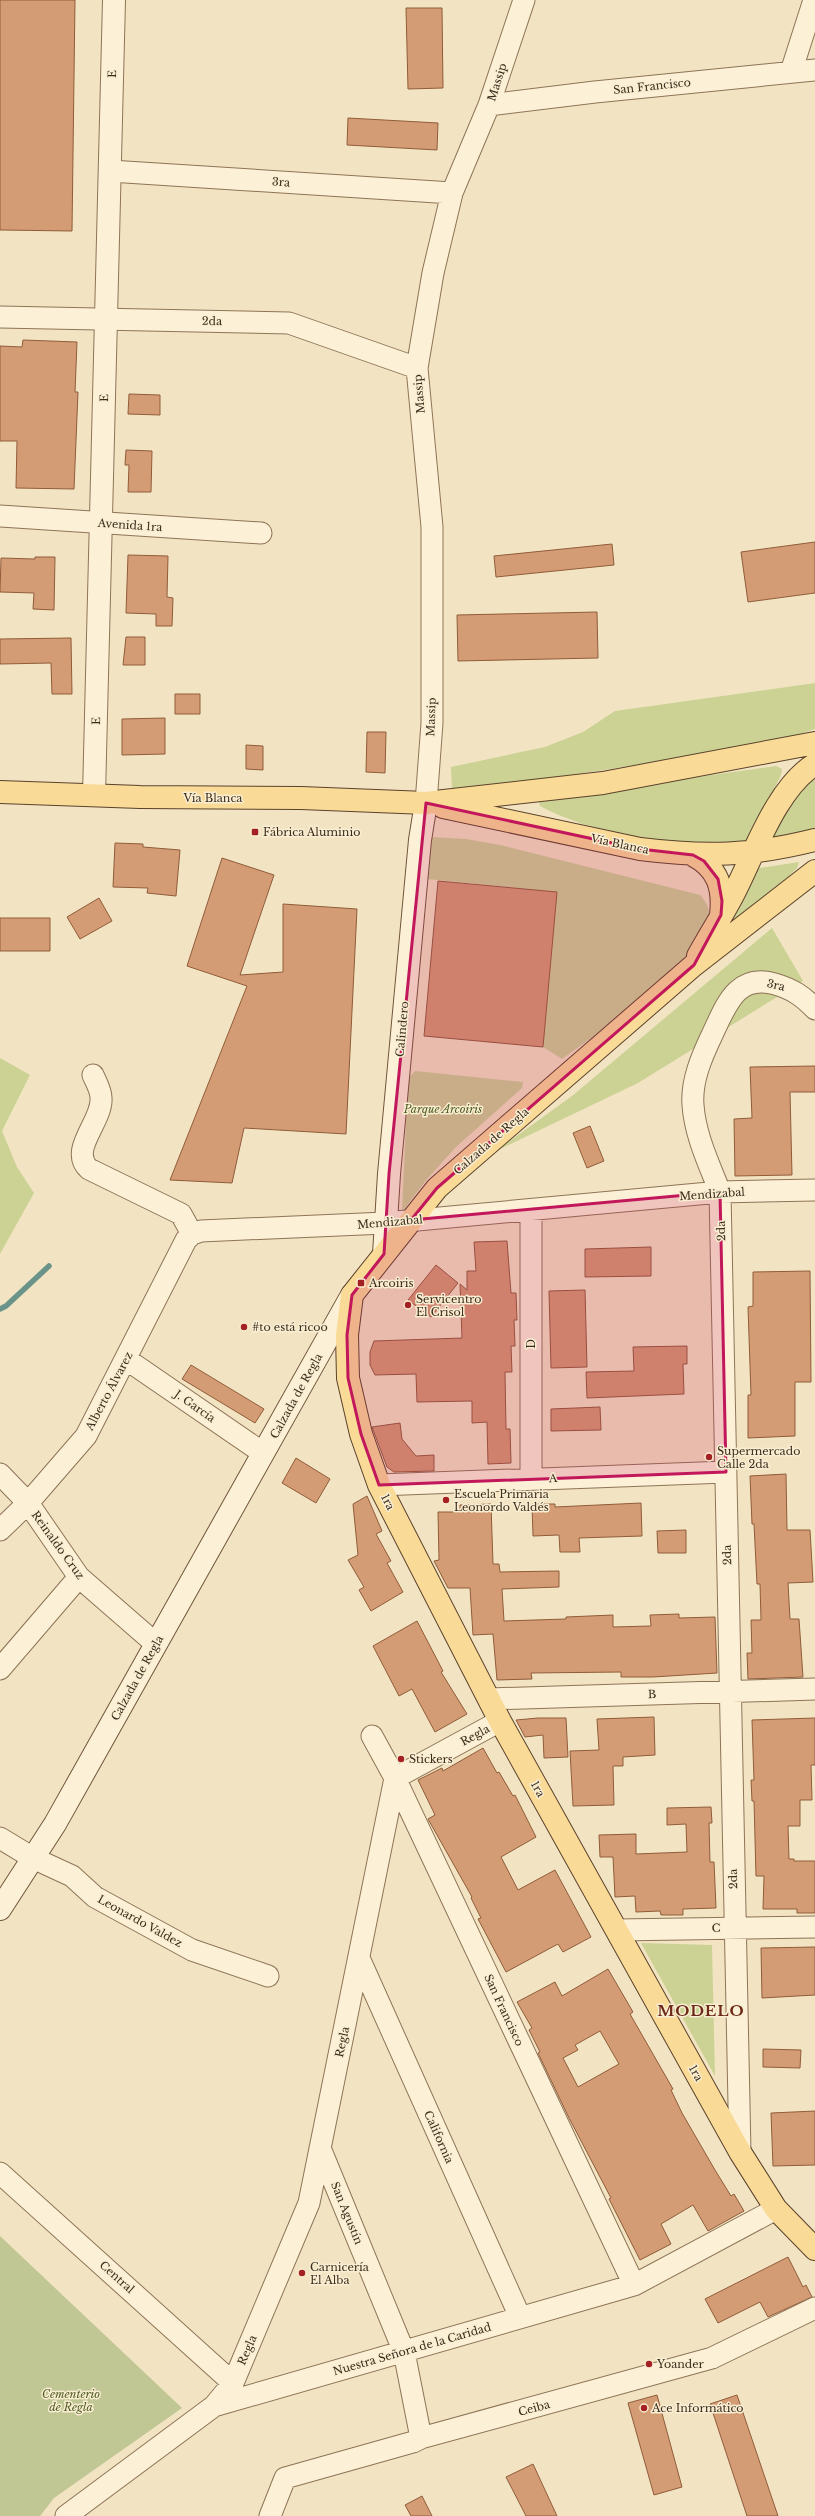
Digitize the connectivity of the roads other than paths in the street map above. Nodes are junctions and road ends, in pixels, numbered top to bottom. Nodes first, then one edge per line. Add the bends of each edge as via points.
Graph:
1 (114, 0) edge
2 (524, 0) edge
3 (814, 0) edge
4 (815, 70) edge
5 (792, 72) junction
6 (489, 105) junction
7 (110, 171) junction
8 (452, 193) junction
9 (0, 317) edge
10 (106, 319) junction
11 (417, 368) junction
12 (0, 516) edge
13 (101, 523) junction
14 (261, 533) dead end
15 (815, 743) edge
16 (815, 764) edge
17 (0, 792) edge
18 (94, 795) junction
19 (426, 803) junction
20 (815, 840) edge
21 (754, 852) junction
22 (693, 855) junction
23 (815, 871) edge
24 (721, 915) junction
25 (694, 964) junction
26 (752, 981) joint
27 (815, 1009) edge
28 (93, 1075) dead end
29 (815, 1190) edge
30 (720, 1192) junction
31 (531, 1210) junction
32 (411, 1220) junction
33 (385, 1223) junction
34 (192, 1234) junction
35 (384, 1254) junction
36 (352, 1295) junction
37 (126, 1359) junction
38 (263, 1453) junction
39 (726, 1472) junction
40 (0, 1474) edge
41 (531, 1479) junction
42 (379, 1484) junction
43 (28, 1503) junction
44 (0, 1530) edge
45 (79, 1577) junction
46 (156, 1644) junction
47 (0, 1669) edge
48 (815, 1689) edge
49 (729, 1692) junction
50 (489, 1699) junction
51 (500, 1721) junction
52 (372, 1736) dead end
53 (395, 1778) junction
54 (0, 1838) edge
55 (33, 1858) junction
56 (0, 1909) edge
57 (815, 1927) edge
58 (734, 1928) junction
59 (617, 1930) junction
60 (359, 1958) junction
61 (268, 1976) dead end
62 (320, 2148) junction
63 (740, 2152) junction
64 (0, 2173) edge
65 (776, 2210) junction
66 (815, 2249) edge
67 (634, 2285) junction
68 (815, 2308) edge
69 (520, 2317) junction
70 (404, 2352) junction
71 (233, 2383) junction
72 (214, 2406) junction
73 (421, 2438) junction
74 (66, 2516) edge
75 (270, 2516) edge

1 - 7 main road, E
2 - 6 street, Massip
3 - 5 street
4 - 5 street, San Francisco
5 - 6 street, San Francisco
6 - 8 street, Massip
7 - 8 street, 3ra
7 - 10 main road, E
8 - 11 street, Massip via 433,273
9 - 10 street, 2da
10 - 11 street, 2da via 289,323
10 - 13 main road, E
11 - 19 street, Massip via 432,527 432,723
12 - 13 street, Avenida 1ra
13 - 14 street, Avenida 1ra
13 - 18 main road, E
15 - 19 main road, Vía Blanca via 603,783
16 - 21 main road via 795,779 783,796
17 - 18 main road, Vía Blanca
18 - 19 main road, Vía Blanca
19 - 22 main road, Vía Blanca via 640,849
19 - 33 main road, Calindero via 420,840
20 - 21 main road, Vía Blanca
21 - 22 main road, Vía Blanca via 719,856
21 - 24 main road
22 - 24 main road via 704,861 718,879 722,892
23 - 25 main road, Calzada de Regla
24 - 25 main road
25 - 32 main road, Calzada de Regla via 436,1188
26 - 27 street, 3ra via 764,981 791,989
26 - 30 street, 2da via 743,985 730,1000 697,1070 693,1104 700,1140
28 - 34 street via 102,1099 84,1146 81,1157 83,1163 88,1169 180,1214
29 - 30 street, Mendizabal
30 - 31 street, Mendizabal
30 - 39 street, 2da
31 - 32 street, Mendizabal
31 - 41 street, D
32 - 33 street, Mendizabal
32 - 35 main road, Calzada de Regla
33 - 34 street, Mendizabal
33 - 35 main road, Calindero
34 - 37 street, Alberto Álvarez via 186,1240
35 - 36 main road, Calzada de Regla
36 - 38 main road, Calzada de Regla
36 - 42 main road, 1ra via 347,1335 348,1378 361,1434
37 - 38 street, J. García
37 - 43 street, Alberto Álvarez via 86,1436
38 - 46 main road, Calzada de Regla
39 - 41 street, A
39 - 49 street, 2da
40 - 43 street, Reinaldo Cruz
41 - 42 street, A
42 - 50 main road, 1ra
43 - 44 street, Alberto Álvarez
43 - 45 street, Reinaldo Cruz
45 - 46 street, Reinaldo Cruz
45 - 47 street
46 - 55 main road, Calzada de Regla via 55,1824
48 - 49 street, B
49 - 50 street, B
49 - 58 street, 2da
50 - 51 main road, 1ra
51 - 53 street, Regla
51 - 59 main road, 1ra
52 - 53 street, San Francisco
53 - 60 street, Regla
53 - 67 street, San Francisco
54 - 55 street, Leonardo Valdez
55 - 56 main road, Calzada de Regla
55 - 61 street, Leonardo Valdez via 72,1876 95,1897 192,1950
57 - 58 street, C
58 - 59 street, C
58 - 63 street, 2da
59 - 63 main road, 1ra
60 - 62 street, Regla
60 - 69 street, California
62 - 70 street, San Agustín
62 - 71 street, Regla via 309,2203
63 - 65 main road, 1ra
64 - 71 street, Central
65 - 66 main road, 1ra
65 - 67 street, Nuestra Señora de la Caridad
67 - 69 street, Nuestra Señora de la Caridad
68 - 73 street, Ceiba via 712,2358
69 - 70 street, Nuestra Señora de la Caridad
70 - 72 street, Nuestra Señora de la Caridad
70 - 73 street, San Agustín
71 - 72 street, Regla
72 - 74 street, Nuestra Señora de la Caridad
73 - 75 street, Ceiba via 285,2478

